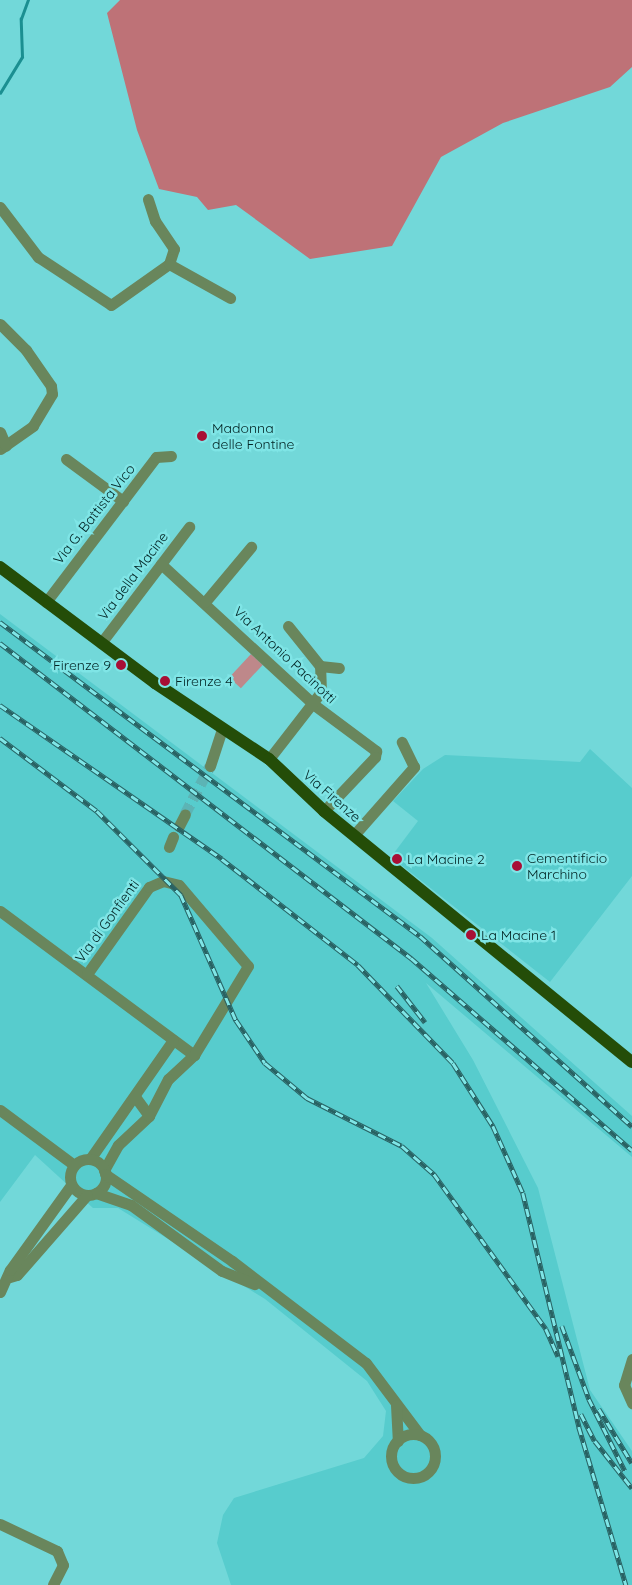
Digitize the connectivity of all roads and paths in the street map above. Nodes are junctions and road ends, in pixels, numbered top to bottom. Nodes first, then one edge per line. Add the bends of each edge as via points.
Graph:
1 (148, 199) dead end
2 (0, 207) edge
3 (169, 264) junction
4 (230, 298) dead end
5 (0, 324) edge
6 (0, 432) edge
7 (3, 448) edge
8 (171, 456) dead end
9 (66, 459) dead end
10 (122, 501) junction
11 (189, 527) dead end
12 (251, 547) dead end
13 (161, 564) junction
14 (0, 567) edge
15 (46, 602) junction
16 (205, 602) junction
17 (288, 626) dead end
18 (101, 643) junction
19 (320, 666) junction
20 (339, 668) dead end
21 (313, 704) junction
22 (222, 728) junction
23 (402, 742) dead end
24 (269, 759) junction
25 (210, 766) tunnel mouth
26 (324, 810) junction
27 (185, 814) tunnel mouth
28 (354, 835) junction
29 (174, 837) dead end
30 (0, 910) edge
31 (86, 974) junction
32 (173, 1040) junction
33 (194, 1055) junction
34 (632, 1062) edge
35 (136, 1098) junction
36 (0, 1110) edge
37 (150, 1116) junction
38 (90, 1160) junction
39 (74, 1165) junction
40 (105, 1172) junction
41 (71, 1185) junction
42 (92, 1194) junction
43 (10, 1277) junction
44 (266, 1289) junction
45 (0, 1292) edge
46 (632, 1359) edge
47 (396, 1403) junction
48 (632, 1403) edge
49 (420, 1436) junction
50 (398, 1441) junction
51 (0, 1524) edge
52 (53, 1585) edge

1 - 3 street via 155,220 174,249
2 - 3 street via 38,257 111,305
3 - 4 street
5 - 7 street via 26,350 51,386 52,394 37,422
6 - 7 street
8 - 10 street, Via G. Battista Vico via 156,457
9 - 10 street
10 - 15 street, Via G. Battista Vico
11 - 13 street, Via della Macine
12 - 16 street
13 - 16 street, Via Antonio Pacinotti
13 - 18 street, Via della Macine
14 - 15 main road, Via Firenze
15 - 18 main road, Via Firenze
16 - 21 street, Via Antonio Pacinotti
17 - 19 street
18 - 22 main road, Via Firenze
19 - 20 street
19 - 21 street via 321,692
21 - 24 street
21 - 26 street, Via Antonio Pacinotti via 377,754
22 - 24 main road, Via Firenze
22 - 25 street
23 - 28 street via 414,767
24 - 26 main road, Via Firenze
26 - 28 main road, Via Firenze
27 - 29 street
28 - 34 main road, Via Firenze
30 - 31 street
31 - 32 street, Via di Gonfienti
31 - 33 street, Via di Gonfienti via 149,887 169,881 183,889 248,966
32 - 33 street, Via di Gonfienti
32 - 35 street
33 - 37 street via 168,1079
35 - 37 street
35 - 38 street
36 - 39 street
37 - 40 street via 118,1145
38 - 39 street
38 - 40 street
39 - 41 street
40 - 42 street
40 - 44 street
41 - 42 street
41 - 43 street via 10,1270
42 - 43 street via 17,1275
42 - 44 street via 131,1205 222,1271
43 - 45 street
44 - 47 street via 366,1363
46 - 48 street via 624,1385
47 - 49 street
47 - 50 street
49 - 50 street
49 - 50 street via 433,1446 435,1458 429,1472 417,1478 405,1477 393,1464
51 - 52 street via 57,1551 63,1565

